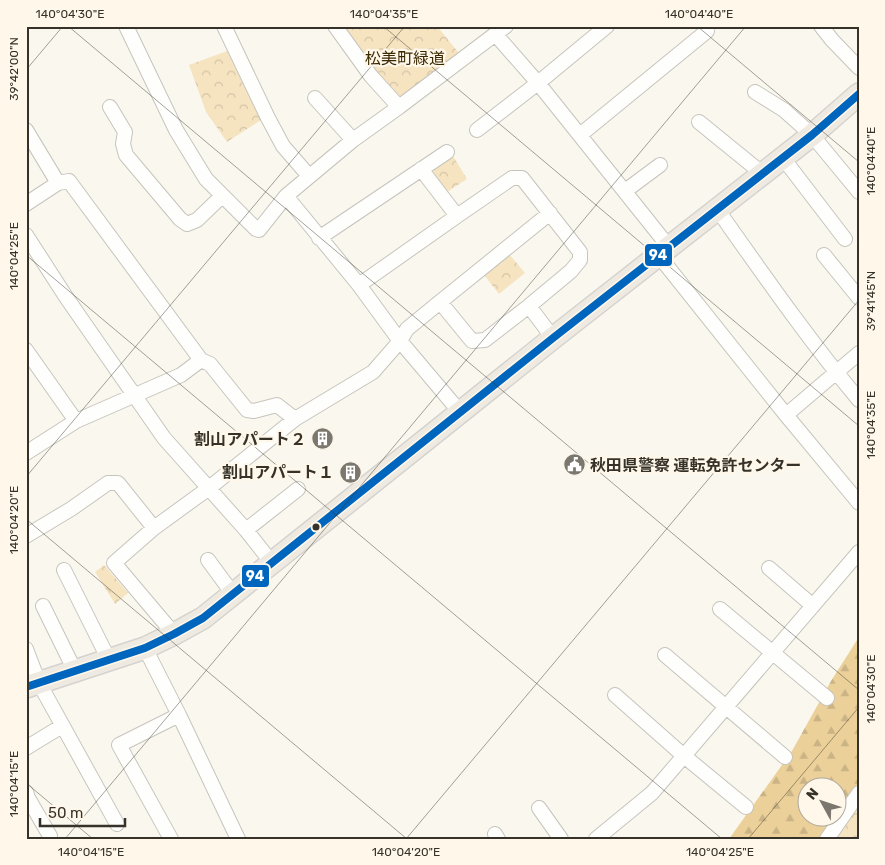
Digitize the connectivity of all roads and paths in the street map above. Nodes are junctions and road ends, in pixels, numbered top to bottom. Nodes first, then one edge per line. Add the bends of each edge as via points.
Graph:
1 (126, 26) edge
2 (224, 26) edge
3 (335, 26) edge
4 (607, 26) edge
5 (821, 26) edge
6 (501, 30) edge
7 (707, 32) dead end
8 (859, 68) edge
9 (538, 83) junction
10 (755, 92) dead end
11 (315, 98) dead end
12 (857, 99) edge
13 (110, 107) dead end
14 (399, 107) junction
15 (699, 122) dead end
16 (26, 130) edge
17 (477, 130) dead end
18 (580, 134) junction
19 (812, 135) junction
20 (353, 140) junction
21 (447, 152) dead end
22 (784, 158) junction
23 (660, 165) dead end
24 (422, 169) junction
25 (763, 174) junction
26 (310, 176) junction
27 (58, 183) junction
28 (625, 191) junction
29 (859, 192) edge
30 (222, 196) junction
31 (286, 196) junction
32 (26, 204) edge
33 (717, 209) junction
34 (550, 213) junction
35 (457, 216) junction
36 (26, 235) edge
37 (319, 238) junction
38 (846, 239) dead end
39 (664, 252) junction
40 (824, 255) dead end
41 (358, 285) junction
42 (859, 298) edge
43 (440, 302) junction
44 (529, 306) junction
45 (553, 338) junction
46 (400, 341) junction
47 (26, 350) edge
48 (859, 353) edge
49 (201, 360) junction
50 (835, 372) junction
51 (133, 395) junction
52 (859, 400) edge
53 (460, 412) junction
54 (786, 415) junction
55 (295, 419) junction
56 (76, 421) junction
57 (26, 453) edge
58 (209, 488) junction
59 (298, 489) dead end
60 (859, 503) edge
61 (154, 528) junction
62 (246, 530) junction
63 (26, 536) edge
64 (859, 552) edge
65 (208, 560) dead end
66 (272, 562) junction
67 (769, 568) dead end
68 (64, 570) dead end
69 (233, 594) junction
70 (43, 606) dead end
71 (813, 606) junction
72 (720, 609) dead end
73 (174, 634) junction
74 (145, 648) junction
75 (26, 649) edge
76 (772, 653) junction
77 (665, 655) dead end
78 (109, 660) junction
79 (75, 671) junction
80 (32, 685) edge
81 (615, 695) dead end
82 (827, 698) dead end
83 (726, 708) junction
84 (179, 715) junction
85 (62, 726) junction
86 (26, 748) edge
87 (684, 756) junction
88 (784, 757) dead end
89 (26, 792) edge
90 (859, 793) edge
91 (746, 807) dead end
92 (538, 808) dead end
93 (117, 824) dead end
94 (50, 836) dead end
95 (232, 837) edge
96 (171, 839) edge
97 (561, 839) edge
98 (596, 839) edge
99 (826, 839) edge

1 - 30 street via 176,130 206,179
2 - 26 street via 284,146
3 - 14 street via 371,76
4 - 9 street
5 - 8 street
6 - 9 street
6 - 14 street
7 - 18 street
9 - 17 street
9 - 18 street
10 - 19 street via 784,110
11 - 20 street
12 - 19 main road
13 - 30 street via 125,132 123,144 126,155 180,219 188,224 197,220
14 - 20 street
15 - 25 street
16 - 27 street
18 - 28 street
19 - 22 main road
19 - 29 street
20 - 26 street
21 - 24 street
22 - 25 main road
22 - 38 street
23 - 28 street
24 - 35 street
24 - 37 street
25 - 33 main road
26 - 31 street
27 - 32 street
27 - 49 street via 69,181
28 - 39 street
30 - 31 street via 259,230
31 - 37 street
33 - 39 main road
33 - 50 street
34 - 35 street via 522,178 512,178
34 - 43 street
34 - 44 street via 580,252 580,260
35 - 41 street
36 - 51 street
37 - 41 street
39 - 45 main road
39 - 54 street
40 - 42 street
41 - 46 street
43 - 44 street via 472,341 485,340
43 - 46 street via 407,329
44 - 45 street
45 - 53 main road
46 - 53 street
46 - 55 street via 373,372
47 - 56 street
48 - 50 street
49 - 51 street via 181,375
49 - 55 street via 210,364 247,410 277,405
50 - 52 street
50 - 54 street
51 - 56 street
51 - 58 street via 164,438
53 - 66 main road
54 - 60 street
55 - 58 street
56 - 57 street
58 - 61 street
58 - 62 street
59 - 62 street
61 - 63 street via 118,483 108,483
61 - 73 street via 114,564
62 - 66 street
64 - 71 street
65 - 69 street
66 - 69 main road
67 - 71 street
68 - 78 street
69 - 73 main road via 203,618
70 - 79 street
71 - 76 street
72 - 76 street
73 - 74 main road
74 - 78 main road
74 - 84 street
75 - 80 street
76 - 82 street
76 - 83 street
77 - 83 street
78 - 79 main road
79 - 80 main road
80 - 85 street
81 - 87 street
83 - 87 street
83 - 88 street
84 - 95 street
84 - 96 street via 119,745
85 - 86 street
85 - 93 street
87 - 91 street
87 - 98 street via 652,793
89 - 94 street
90 - 99 street
92 - 97 street

